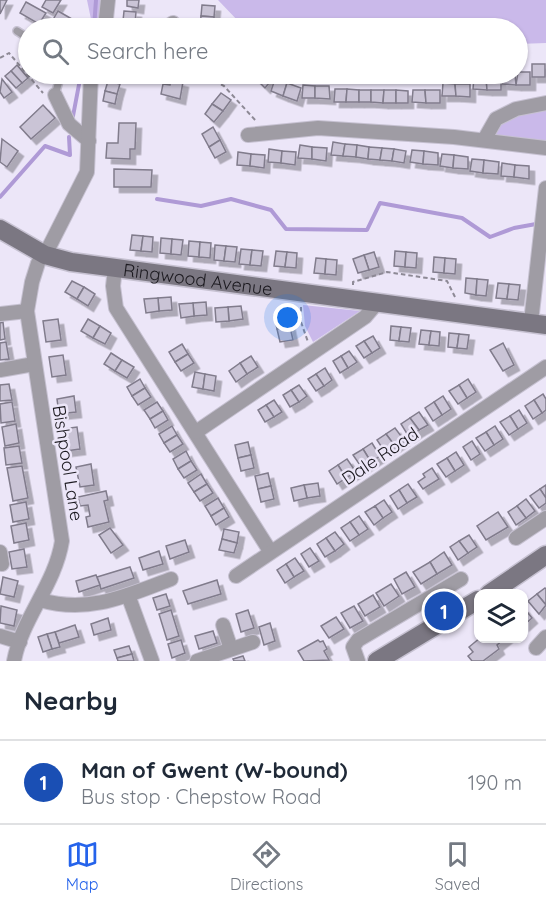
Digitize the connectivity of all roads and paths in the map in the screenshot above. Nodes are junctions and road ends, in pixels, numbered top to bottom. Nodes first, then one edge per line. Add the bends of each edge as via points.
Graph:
1 (108, 0) edge
2 (106, 18) edge
3 (0, 58) edge
4 (18, 62) edge
5 (39, 84) edge
6 (55, 84) edge
7 (91, 84) edge
8 (220, 84) edge
9 (49, 95) junction
10 (546, 103) edge
11 (265, 133) junction
12 (248, 135) dead end
13 (88, 141) junction
14 (483, 141) junction
15 (546, 148) edge
16 (546, 188) edge
17 (0, 229) edge
18 (42, 259) junction
19 (115, 269) junction
20 (302, 293) junction
21 (351, 299) junction
22 (377, 303) junction
23 (27, 311) junction
24 (453, 312) junction
25 (0, 314) edge
26 (538, 323) edge
27 (315, 351) junction
28 (34, 364) junction
29 (546, 367) edge
30 (0, 370) edge
31 (196, 432) junction
32 (546, 518) edge
33 (516, 538) dead end
34 (270, 551) junction
35 (546, 555) edge
36 (236, 576) dead end
37 (171, 579) dead end
38 (461, 579) dead end
39 (496, 589) edge
40 (128, 595) junction
41 (40, 600) junction
42 (474, 602) edge
43 (223, 625) dead end
44 (0, 636) edge
45 (546, 637) edge
46 (20, 642) junction
47 (253, 642) dead end
48 (536, 648) dead end
49 (231, 650) junction
50 (382, 660) edge
51 (14, 661) edge
52 (152, 661) edge
53 (196, 661) edge
54 (358, 661) edge

1 - 2 street
3 - 4 path via 9,53
5 - 9 path
6 - 9 lane
7 - 13 street, Bishpool Lane
8 - 11 path
9 - 13 street via 69,124
10 - 14 street via 516,109 496,119
11 - 12 street
11 - 14 street via 318,128
13 - 18 street, Bishpool Lane via 87,172
14 - 15 street
16 - 26 street
17 - 18 street, Ringwood Avenue
18 - 19 street, Ringwood Avenue
18 - 23 street, Bishpool Lane via 32,282
19 - 20 street, Ringwood Avenue
19 - 31 street via 116,308
20 - 21 street, Ringwood Avenue
20 - 27 path via 301,322
21 - 22 street, Ringwood Avenue
21 - 24 path via 353,282 387,272 447,280 455,297
22 - 24 street, Ringwood Avenue
22 - 27 street via 365,317
23 - 25 street
23 - 28 street, Bishpool Lane
24 - 26 street, Ringwood Avenue
27 - 31 street
28 - 30 street
28 - 41 street, Bishpool Lane via 62,541 59,561
29 - 34 street, Dale Road
31 - 34 street
32 - 33 street
34 - 36 street, Dale Road
35 - 39 street
37 - 40 street
38 - 54 street via 358,640 353,647
40 - 41 street via 94,605 63,607
40 - 52 street
41 - 46 street, Bishpool Lane
42 - 50 street
43 - 49 street
44 - 46 street
45 - 48 street
46 - 51 street, Bishpool Lane
47 - 49 street
49 - 53 street

